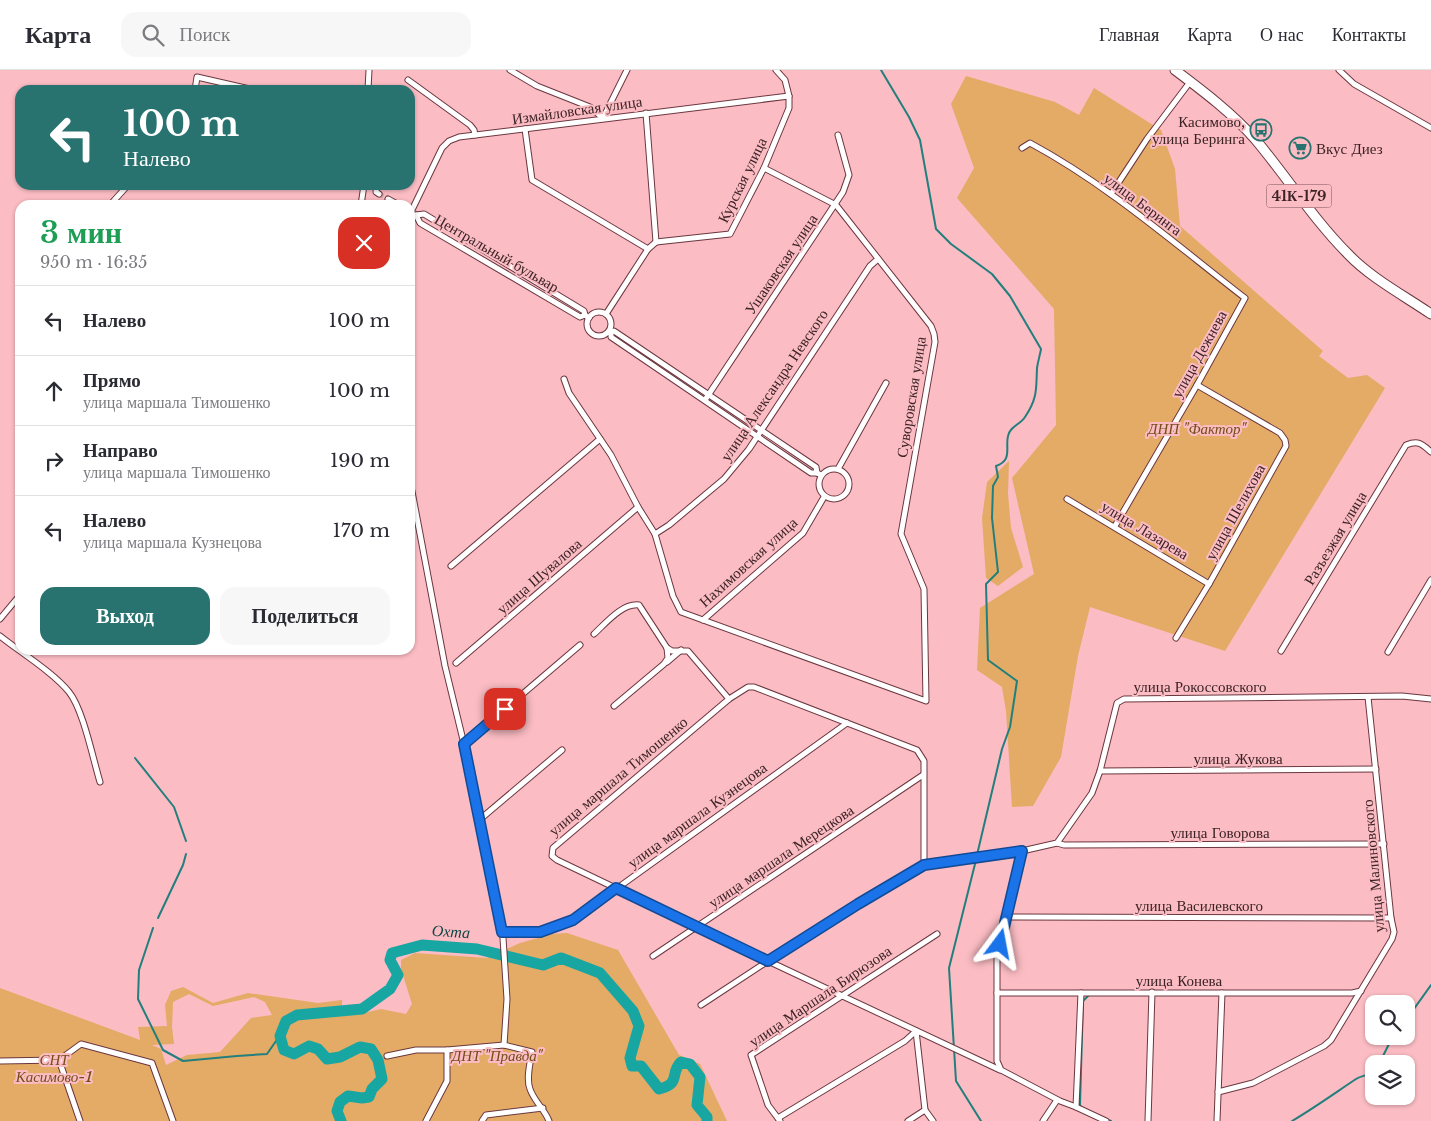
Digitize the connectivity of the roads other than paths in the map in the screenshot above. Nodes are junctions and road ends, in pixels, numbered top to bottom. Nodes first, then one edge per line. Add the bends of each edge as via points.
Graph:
1 (368, 70) edge
2 (510, 70) edge
3 (626, 70) edge
4 (776, 70) edge
5 (1175, 70) edge
6 (1339, 70) edge
7 (408, 80) dead end
8 (1190, 82) junction
9 (196, 85) edge
10 (232, 85) edge
11 (368, 85) edge
12 (415, 85) edge
13 (415, 85) edge
14 (789, 96) junction
15 (646, 113) junction
16 (603, 118) junction
17 (1431, 128) edge
18 (525, 130) junction
19 (838, 134) dead end
20 (475, 135) junction
21 (1022, 148) dead end
22 (764, 168) junction
23 (124, 190) edge
24 (376, 190) edge
25 (379, 194) tunnel mouth
26 (1111, 194) junction
27 (114, 200) edge
28 (836, 205) junction
29 (415, 209) edge
30 (415, 213) edge
31 (415, 216) edge
32 (656, 242) junction
33 (648, 249) junction
34 (878, 259) junction
35 (1245, 298) joint
36 (606, 314) junction
37 (1431, 314) edge
38 (587, 316) junction
39 (611, 332) junction
40 (564, 379) dead end
41 (886, 384) dead end
42 (1197, 385) junction
43 (708, 394) junction
44 (704, 400) junction
45 (761, 430) junction
46 (757, 436) junction
47 (600, 439) junction
48 (1431, 452) edge
49 (838, 469) junction
50 (819, 474) junction
51 (824, 497) junction
52 (1067, 499) dead end
53 (638, 507) junction
54 (415, 508) edge
55 (1115, 526) junction
56 (655, 534) junction
57 (451, 566) dead end
58 (1431, 580) edge
59 (1209, 584) junction
60 (15, 601) edge
61 (0, 619) edge
62 (702, 620) junction
63 (594, 634) dead end
64 (0, 636) edge
65 (1176, 638) dead end
66 (580, 646) dead end
67 (15, 648) edge
68 (667, 648) junction
69 (681, 650) junction
70 (1280, 651) dead end
71 (1388, 652) dead end
72 (25, 655) edge
73 (456, 664) dead end
74 (664, 664) junction
75 (1368, 697) junction
76 (729, 699) junction
77 (1431, 700) edge
78 (614, 706) dead end
79 (847, 723) junction
80 (464, 744) junction
81 (562, 750) dead end
82 (1376, 769) junction
83 (1100, 772) junction
84 (923, 776) junction
85 (100, 782) dead end
86 (478, 821) junction
87 (1057, 843) junction
88 (1384, 844) junction
89 (1022, 851) junction
90 (924, 865) junction
91 (616, 888) junction
92 (1006, 917) junction
93 (1391, 918) junction
94 (697, 927) junction
95 (937, 934) dead end
96 (503, 935) junction
97 (653, 956) dead end
98 (768, 961) junction
99 (1361, 991) junction
100 (1152, 992) junction
101 (997, 993) junction
102 (1081, 993) junction
103 (1222, 993) junction
104 (842, 996) junction
105 (701, 1005) dead end
106 (916, 1030) junction
107 (504, 1045) junction
108 (447, 1050) junction
109 (387, 1056) dead end
110 (59, 1060) junction
111 (0, 1061) edge
112 (1001, 1070) junction
113 (1218, 1092) junction
114 (1057, 1100) junction
115 (1076, 1107) junction
116 (543, 1108) junction
117 (925, 1110) junction
118 (779, 1120) edge
119 (80, 1121) edge
120 (173, 1121) edge
121 (426, 1121) edge
122 (482, 1121) edge
123 (549, 1121) edge
124 (908, 1121) edge
125 (933, 1121) edge
126 (1043, 1121) edge
127 (1106, 1121) edge
128 (1148, 1121) edge
129 (1217, 1121) edge

1 - 11 street
2 - 16 street via 537,86 590,107
3 - 16 street
4 - 14 street via 785,80
5 - 8 main road, 41К-179
6 - 17 street via 1354,84
7 - 13 street
8 - 26 street
8 - 37 main road, 41К-179 via 1229,113 1253,138 1321,225 1350,256
9 - 10 street via 197,77
12 - 20 street via 470,125
14 - 15 street, Измайловская улица
14 - 22 street, Курская улица via 786,118
15 - 16 street, Измайловская улица
15 - 32 street
16 - 18 street, Измайловская улица
18 - 20 street, Измайловская улица
18 - 33 street via 532,180
19 - 28 street, Ушаковская улица via 849,175
20 - 29 street, Измайловская улица via 459,137 442,148
21 - 26 street, улица Беринга via 1030,143 1063,160
22 - 28 street, Суворовская улица
22 - 32 street, Курская улица via 730,234
23 - 27 street
24 - 25 street
26 - 35 street, улица Беринга
28 - 34 street, Суворовская улица
28 - 43 street, Ушаковская улица
30 - 38 street, Центральный бульвар via 424,214 584,311
31 - 38 street, Центральный бульвар via 420,223 580,317
32 - 33 street
33 - 36 street
34 - 45 street, улица Александра Невского via 870,266
34 - 62 street, Суворовская улица via 934,334 901,534 924,589 926,701
35 - 42 street, улица Дежнева
36 - 38 street via 597,312
36 - 39 street via 612,322
38 - 39 street, Центральный бульвар via 590,333 600,337
39 - 43 street, Центральный бульвар
39 - 44 street via 611,337
40 - 47 street via 569,393
41 - 49 street
42 - 55 street, улица Дежнева
42 - 59 street, улица Шелихова via 1280,433 1286,446
43 - 44 street, Ушаковская улица
43 - 45 street, Центральный бульвар
44 - 46 street
45 - 46 street, улица Александра Невского
45 - 50 street, Центральный бульвар via 816,467
46 - 50 street via 811,473
46 - 56 street, улица Александра Невского via 724,479
47 - 53 street
47 - 57 street
48 - 70 street, Разъезжая улица via 1414,442 1406,445
49 - 50 street
49 - 51 street via 848,479 847,493 832,500
50 - 51 street via 818,487
51 - 62 street, Нахимовская улица via 803,533
52 - 55 street, улица Лазарева
53 - 56 street
53 - 73 street, улица Шувалова
54 - 80 street via 443,656
55 - 59 street, улица Лазарева
56 - 62 street via 672,596 681,612
58 - 71 street
59 - 65 street, улица Шелихова
60 - 61 street
63 - 68 street via 625,608 639,605
64 - 67 street
66 - 80 street
68 - 69 street
68 - 74 street via 668,658
69 - 74 street
69 - 76 street via 688,651
72 - 85 street via 70,693 79,709
74 - 78 street
75 - 77 street, улица Рокоссовского via 1402,696
75 - 82 street, улица Малиновского
75 - 83 street, улица Рокоссовского via 1124,699 1115,709
76 - 79 street, улица маршала Тимошенко via 743,689 754,687
76 - 91 street, улица маршала Тимошенко via 553,848 552,856 556,860
79 - 84 street, улица маршала Тимошенко via 917,750 924,761
79 - 91 street, улица маршала Кузнецова
80 - 86 street
81 - 86 street
82 - 83 street, улица Жукова
82 - 88 street, улица Малиновского
83 - 87 street, улица Рокоссовского via 1092,793
84 - 90 street, улица маршала Тимошенко
84 - 94 street, улица маршала Мерецкова
86 - 96 street
87 - 88 street, улица Говорова
87 - 89 street
88 - 93 street, улица Малиновского
89 - 90 street
89 - 92 street
90 - 98 street
91 - 94 street, улица маршала Тимошенко
91 - 96 street, улица маршала Кузнецова via 573,920 540,932
92 - 93 street, улица Василевского
92 - 101 street via 997,957
93 - 99 street, улица Малиновского via 1392,939
94 - 97 street, улица маршала Мерецкова
94 - 98 street, улица маршала Тимошенко
95 - 104 street, улица Маршала Бирюзова
96 - 107 street via 506,980
98 - 104 street, улица маршала Тимошенко
98 - 105 street
99 - 103 street, улица Конева
99 - 113 street, улица Малиновского via 1324,1046 1253,1083
100 - 102 street, улица Конева
100 - 103 street, улица Конева
100 - 128 street
101 - 102 street, улица Конева
101 - 112 street via 998,1062
102 - 115 street
103 - 113 street
104 - 106 street, улица маршала Тимошенко
104 - 118 street, улица Маршала Бирюзова via 751,1056 768,1105
106 - 112 street, улица маршала Тимошенко
106 - 117 street
106 - 118 street via 905,1041
107 - 108 street
107 - 116 street via 532,1052 528,1078 530,1089
108 - 109 street via 416,1050
108 - 121 street via 447,1082
110 - 111 street
110 - 119 street
110 - 120 street via 81,1044 152,1063
112 - 114 street
113 - 129 street
114 - 115 street
114 - 126 street
115 - 127 street
116 - 122 street via 486,1115
116 - 123 street
117 - 124 street
117 - 125 street

